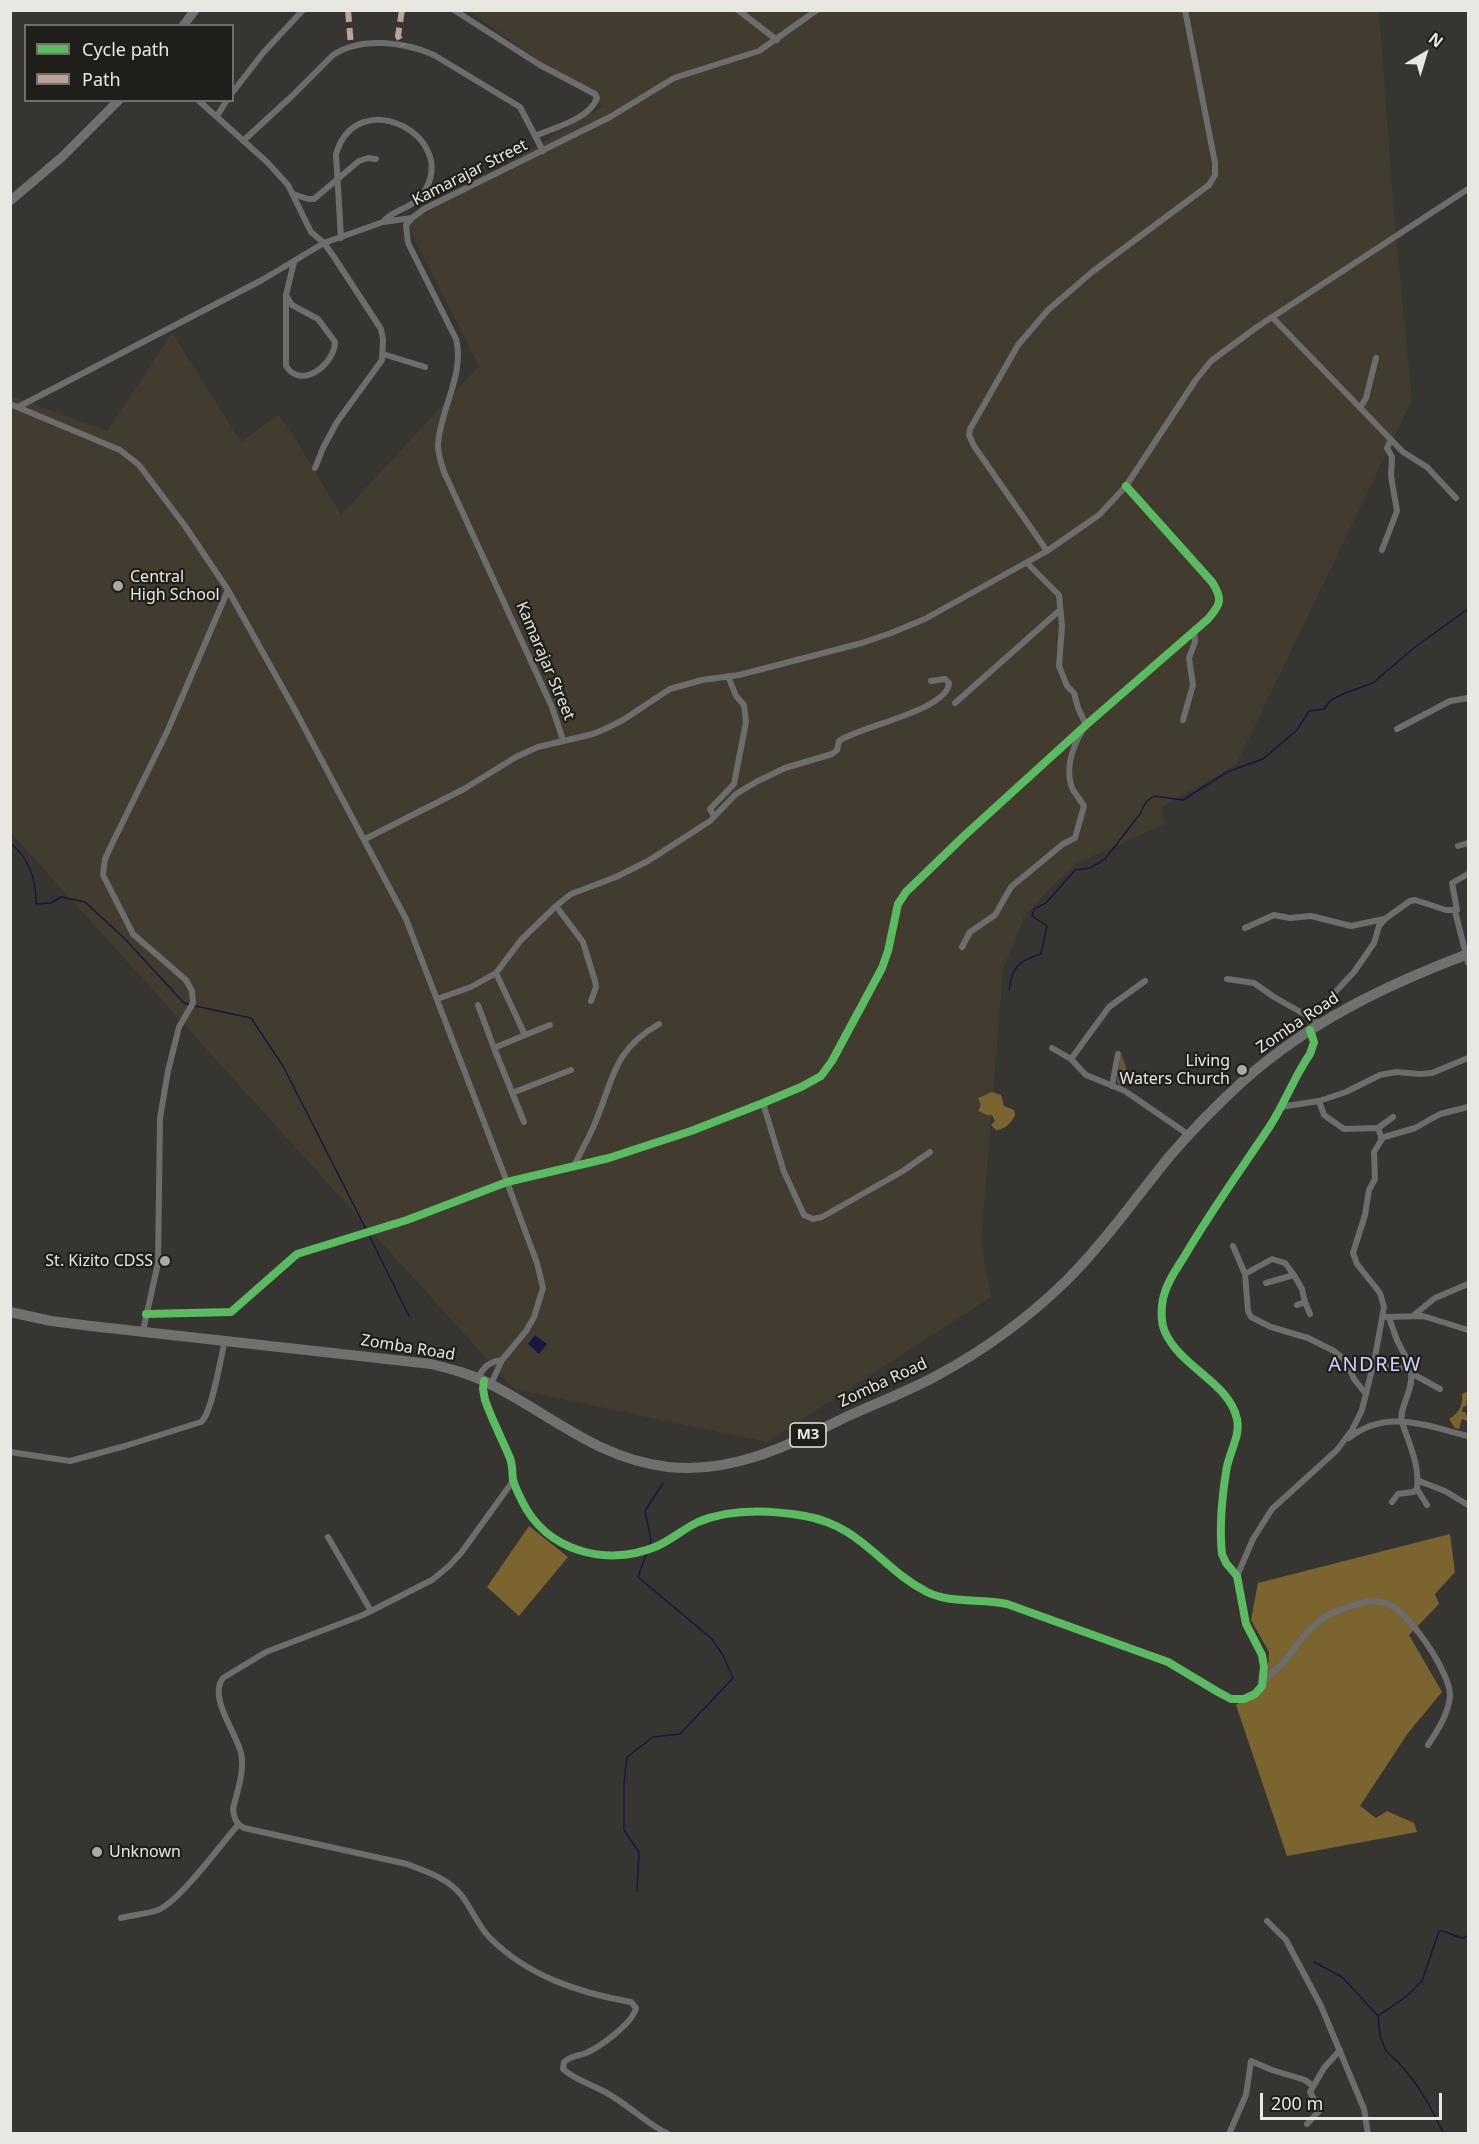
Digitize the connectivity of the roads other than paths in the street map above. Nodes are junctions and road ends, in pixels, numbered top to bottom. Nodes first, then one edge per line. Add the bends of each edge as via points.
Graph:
1 (195, 10) edge
2 (303, 10) edge
3 (454, 10) edge
4 (738, 10) edge
5 (817, 10) edge
6 (1185, 10) edge
7 (184, 24) edge
8 (777, 40) junction
9 (234, 90) edge
10 (117, 102) edge
11 (200, 102) edge
12 (226, 102) edge
13 (217, 116) junction
14 (535, 136) junction
15 (243, 141) junction
16 (543, 151) junction
17 (376, 159) dead end
18 (336, 179) junction
19 (1468, 189) edge
20 (293, 194) junction
21 (10, 201) edge
22 (412, 218) junction
23 (383, 222) junction
24 (341, 238) junction
25 (324, 243) junction
26 (295, 261) junction
27 (286, 295) junction
28 (1272, 317) junction
29 (383, 354) junction
30 (1376, 358) dead end
31 (425, 368) dead end
32 (10, 404) edge
33 (18, 407) junction
34 (1360, 408) junction
35 (1391, 440) junction
36 (315, 468) dead end
37 (1126, 486) junction
38 (1456, 498) dead end
39 (1382, 550) dead end
40 (1047, 551) junction
41 (1027, 563) junction
42 (228, 590) junction
43 (1060, 610) junction
44 (1194, 630) junction
45 (728, 676) junction
46 (932, 681) dead end
47 (1468, 698) edge
48 (955, 703) dead end
49 (1183, 720) dead end
50 (1086, 725) junction
51 (1397, 729) dead end
52 (563, 740) junction
53 (714, 816) junction
54 (364, 839) junction
55 (1468, 843) edge
56 (1458, 846) dead end
57 (1468, 874) edge
58 (556, 906) junction
59 (1455, 911) junction
60 (1385, 919) junction
61 (1245, 928) dead end
62 (962, 947) dead end
63 (1467, 957) edge
64 (496, 973) junction
65 (1227, 979) dead end
66 (1145, 981) dead end
67 (437, 999) junction
68 (591, 1001) dead end
69 (478, 1005) dead end
70 (1315, 1020) junction
71 (550, 1024) dead end
72 (659, 1024) dead end
73 (1310, 1030) junction
74 (525, 1035) junction
75 (494, 1048) junction
76 (1052, 1048) dead end
77 (1118, 1054) dead end
78 (1468, 1058) edge
79 (1071, 1059) junction
80 (571, 1070) dead end
81 (1112, 1086) junction
82 (513, 1093) junction
83 (1319, 1101) junction
84 (763, 1103) junction
85 (1280, 1107) junction
86 (1468, 1107) edge
87 (1393, 1117) dead end
88 (524, 1122) dead end
89 (1378, 1128) junction
90 (1189, 1135) junction
91 (1381, 1138) junction
92 (930, 1152) dead end
93 (574, 1166) junction
94 (507, 1182) junction
95 (1233, 1246) dead end
96 (1245, 1274) junction
97 (1294, 1275) junction
98 (1266, 1284) dead end
99 (1468, 1284) edge
100 (1305, 1302) junction
101 (1297, 1305) dead end
102 (10, 1312) edge
103 (146, 1314) junction
104 (1310, 1314) dead end
105 (1414, 1315) junction
106 (1386, 1316) junction
107 (1468, 1330) edge
108 (144, 1331) junction
109 (225, 1340) junction
110 (1376, 1357) junction
111 (502, 1360) junction
112 (1409, 1365) junction
113 (1411, 1373) junction
114 (484, 1381) junction
115 (1440, 1389) dead end
116 (1366, 1394) junction
117 (1402, 1421) junction
118 (1468, 1436) edge
119 (1342, 1444) junction
120 (10, 1452) edge
121 (513, 1481) junction
122 (1419, 1481) junction
123 (1417, 1489) junction
124 (1392, 1502) dead end
125 (1468, 1505) edge
126 (1427, 1506) dead end
127 (328, 1537) dead end
128 (1237, 1576) junction
129 (371, 1611) junction
130 (1264, 1681) junction
131 (1428, 1745) dead end
132 (238, 1825) junction
133 (121, 1918) dead end
134 (1267, 1921) dead end
135 (1340, 2050) junction
136 (1313, 2086) junction
137 (1307, 2124) dead end
138 (668, 2133) edge
139 (1229, 2133) edge
140 (1368, 2133) edge

1 - 7 main road
2 - 9 street
3 - 14 street via 535,62 595,94 597,98 591,108 567,125
4 - 8 street
5 - 8 street, Kamarajar Street
6 - 40 street via 1215,175 1209,185 1092,272 1048,310 1018,345 969,435
8 - 16 street, Kamarajar Street via 759,51 674,78
10 - 21 main road via 62,157
11 - 13 street
12 - 13 street
13 - 15 street
14 - 15 street via 520,107 434,55 403,45 373,44 346,47 333,55
14 - 16 street
15 - 20 street
16 - 22 street, Kamarajar Street
17 - 18 street via 359,160
18 - 20 street via 314,199
18 - 23 street via 339,143 364,122 391,121 421,141 430,159 424,191 411,205
18 - 24 street
19 - 28 street
20 - 25 street via 311,232
22 - 23 street
22 - 52 street, Kamarajar Street via 406,225 408,243 458,348 439,458 552,707
23 - 24 street
24 - 25 street
25 - 26 street
25 - 29 street via 381,328
26 - 27 street
26 - 33 street
27 - 27 street via 292,305 318,319 335,342 319,370 304,376 292,373 286,366
28 - 34 street
28 - 37 street via 1211,361
29 - 31 street
29 - 36 street via 328,436
30 - 34 street
32 - 33 street
33 - 42 street via 136,460
34 - 35 street
35 - 38 street via 1428,467
35 - 39 street via 1387,448 1392,458 1397,511
37 - 40 street via 1099,515
37 - 44 street via 1212,582 1220,597 1216,611
40 - 41 street
41 - 43 street via 1059,595
41 - 45 street via 925,619 891,633
42 - 54 street
42 - 103 street via 167,732 105,859 103,873 133,934 186,980 192,991 191,1007 178,1027 160,1118 158,1263
43 - 48 street
43 - 50 street via 1059,666
44 - 49 street via 1195,642 1189,658 1193,685
44 - 50 street
45 - 52 street via 670,690 605,729
45 - 53 street via 744,705 746,722 734,784 710,809
46 - 53 street via 945,679 950,683 938,701 854,733 839,741 832,754 785,768 756,782 736,794
47 - 51 street via 1450,701
50 - 62 street via 1078,737 1070,766 1071,786 1084,806 1075,838 1011,887 995,915 970,932
50 - 84 street via 906,892 898,904 885,959 826,1070 808,1083
52 - 54 street via 516,757 464,789
53 - 58 street via 648,861 571,894
54 - 67 street via 405,919
55 - 56 street
57 - 59 street via 1452,883
58 - 64 street via 521,940
58 - 68 street via 583,942 596,987
59 - 60 street via 1415,900
59 - 63 street
60 - 61 street via 1351,926 1311,916 1274,915
60 - 70 street via 1357,969
63 - 70 highway, Zomba Road / M3
64 - 67 street
64 - 74 street
65 - 70 street via 1254,983
66 - 79 street via 1109,1007
67 - 94 street
69 - 75 street
70 - 73 highway, Zomba Road / M3
71 - 74 street
72 - 93 street via 633,1043 616,1066
73 - 85 street via 1314,1042 1311,1051
73 - 90 highway, Zomba Road / M3 via 1244,1080
74 - 75 street
75 - 82 street
76 - 79 street
77 - 81 street
78 - 83 street via 1427,1074 1396,1072 1375,1077
79 - 81 street via 1086,1075
80 - 82 street
81 - 90 street
82 - 88 street
83 - 85 street
83 - 89 street via 1324,1115 1340,1127
84 - 92 street via 791,1191 809,1218 822,1217
84 - 93 street via 691,1131
85 - 128 street via 1215,1205 1163,1299 1162,1320 1169,1339 1188,1363 1229,1400 1237,1418 1237,1435 1226,1471 1221,1541 1223,1558
86 - 91 street
87 - 89 street
89 - 91 street
90 - 114 highway, Zomba Road / M3 via 1079,1267 1009,1330 935,1377 756,1458 711,1467 644,1463 590,1443
91 - 106 street via 1373,1156 1375,1179 1353,1253 1380,1293
93 - 94 street
94 - 103 street via 364,1235 297,1254 231,1312
94 - 111 street via 543,1288 534,1317
95 - 96 street
96 - 97 street via 1272,1259 1285,1263
96 - 116 street via 1251,1317 1334,1351
97 - 98 street
97 - 100 street
99 - 105 street via 1435,1298
100 - 101 street
100 - 104 street
102 - 108 highway, Zomba Road / M3 via 51,1321
103 - 108 street
105 - 106 street
105 - 107 street
106 - 110 street via 1379,1330
106 - 112 street
108 - 109 highway, Zomba Road / M3
109 - 114 highway, Zomba Road / M3 via 431,1364
109 - 120 street via 210,1405 201,1422 70,1461
110 - 112 street via 1388,1368
110 - 116 street
111 - 114 street
111 - 114 street via 483,1369
112 - 113 street
113 - 115 street
113 - 117 street via 1412,1385
114 - 121 street via 485,1400 510,1460
116 - 119 street via 1359,1418
117 - 118 street
117 - 119 street via 1367,1426
117 - 122 street
119 - 128 street via 1272,1509
121 - 129 street via 449,1566 426,1584
121 - 130 street via 542,1529 554,1540 588,1553 621,1556 651,1549 720,1514 763,1512 818,1518 847,1530 929,1593 1017,1608 1168,1662 1232,1698 1251,1696
122 - 123 street
122 - 125 street
123 - 124 street via 1398,1494
123 - 126 street
127 - 129 street
128 - 130 street via 1246,1624 1262,1655
129 - 132 street via 266,1652 220,1682 221,1705 241,1754 233,1809
130 - 131 street via 1310,1630 1332,1614 1363,1603 1387,1603 1420,1634 1448,1681 1449,1705
132 - 133 street via 171,1901 159,1910
132 - 138 street via 432,1873 456,1889 486,1934 506,1953 568,1987 631,2002 635,2013 625,2025 588,2052 568,2058 563,2069
134 - 135 street via 1292,1950
135 - 136 street
135 - 140 street via 1364,2109
136 - 137 street via 1310,2092 1320,2110
136 - 139 street via 1251,2061 1246,2096

